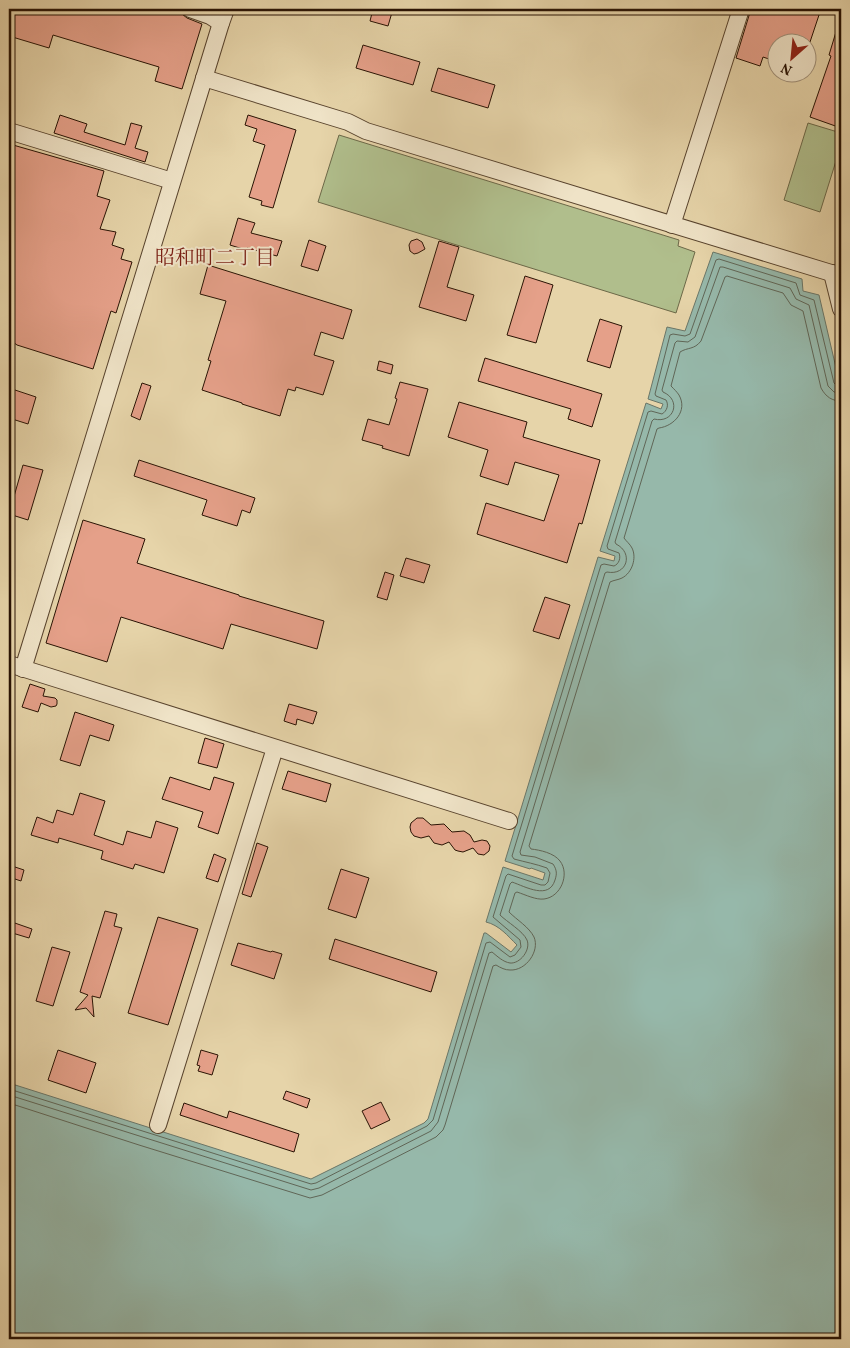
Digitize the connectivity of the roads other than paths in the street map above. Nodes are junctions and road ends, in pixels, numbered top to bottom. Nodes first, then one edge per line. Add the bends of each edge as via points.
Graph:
1 (190, 9) edge
2 (741, 9) edge
3 (223, 16) edge
4 (204, 78) junction
5 (9, 131) edge
6 (172, 181) junction
7 (672, 225) junction
8 (837, 274) edge
9 (841, 309) edge
10 (16, 666) edge
11 (275, 748) junction
12 (509, 821) dead end
13 (158, 1125) dead end

1 - 3 street via 210,16
2 - 7 street
3 - 4 street
4 - 6 street
4 - 7 street
5 - 6 street
6 - 10 street
7 - 8 street
8 - 9 street
10 - 11 street
11 - 12 street
11 - 13 street

